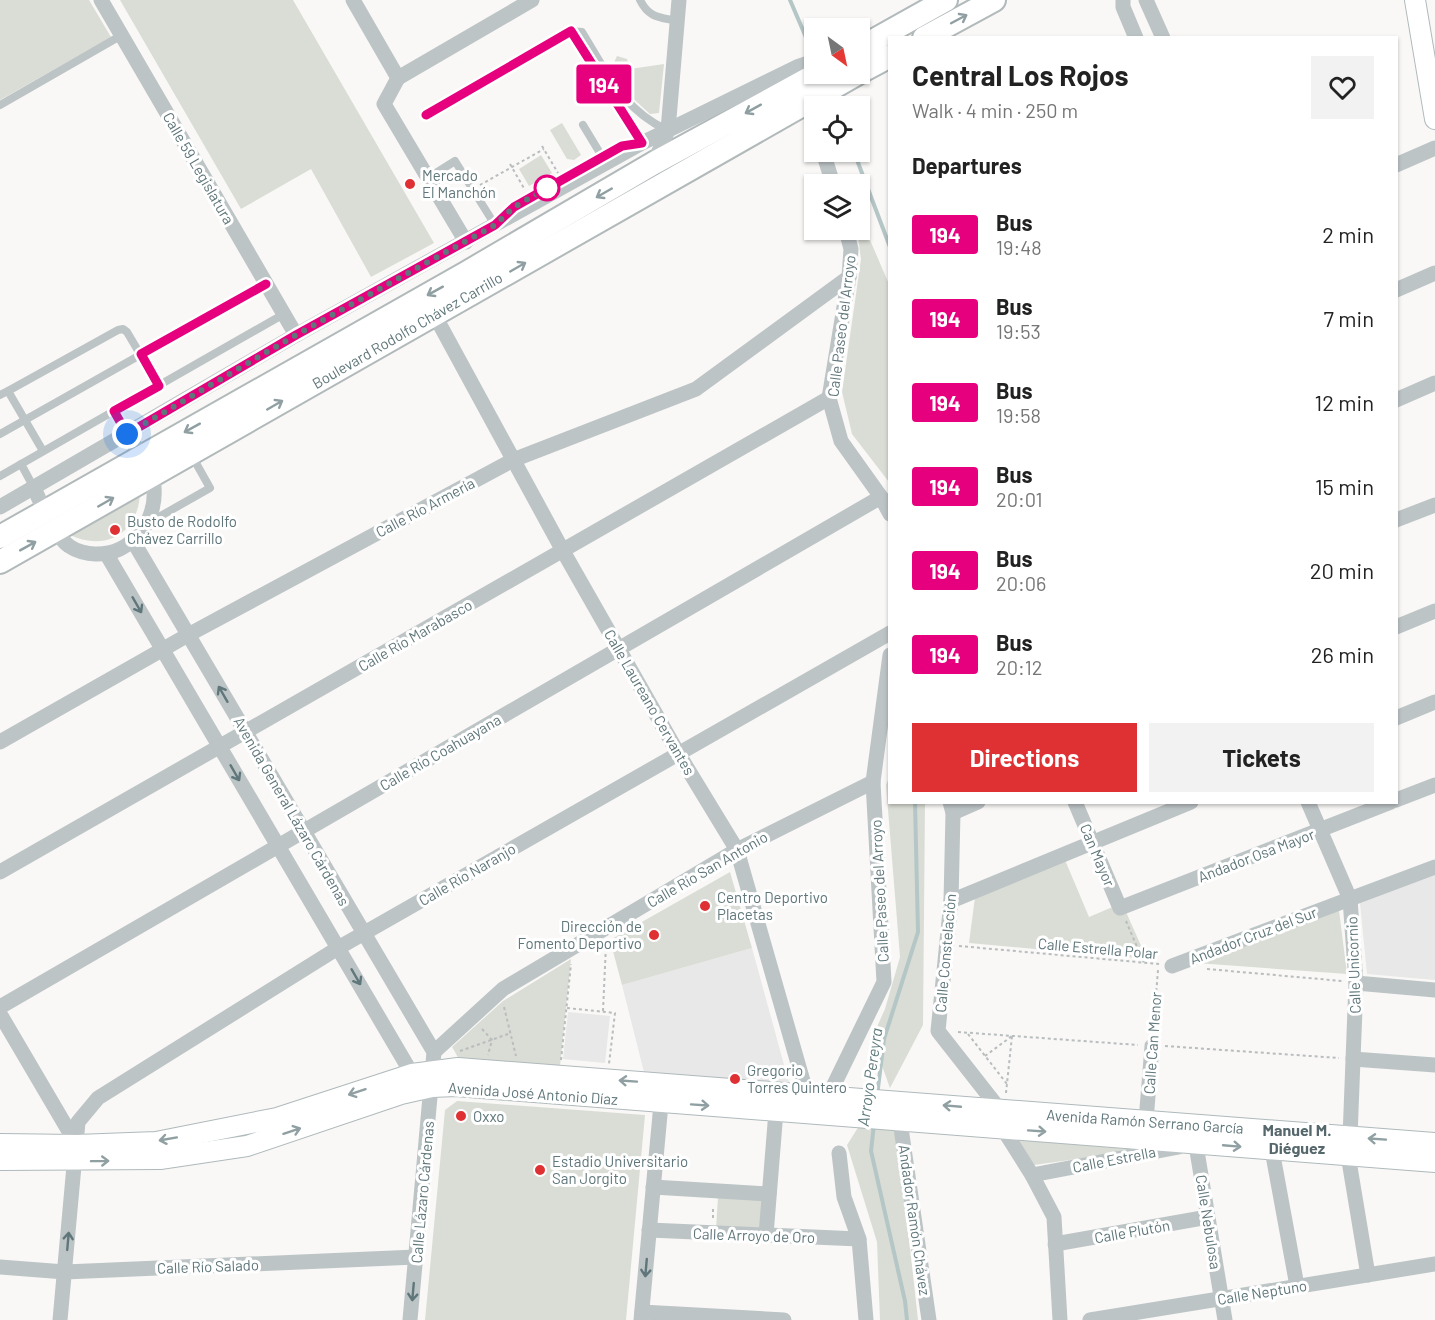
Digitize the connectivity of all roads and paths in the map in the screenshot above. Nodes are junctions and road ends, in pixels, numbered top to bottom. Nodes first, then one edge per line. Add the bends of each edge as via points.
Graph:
1 (101, 0) edge
2 (353, 0) edge
3 (532, 0) edge
4 (640, 0) edge
5 (679, 0) edge
6 (994, 0) edge
7 (1123, 0) edge
8 (1146, 0) edge
9 (1414, 0) edge
10 (940, 2) edge
11 (677, 21) junction
12 (571, 31) junction
13 (122, 35) junction
14 (928, 36) edge
15 (1135, 36) edge
16 (1162, 36) edge
17 (870, 42) edge
18 (1429, 56) edge
19 (888, 57) edge
20 (870, 67) edge
21 (398, 78) junction
22 (804, 82) edge
23 (804, 83) edge
24 (0, 105) edge
25 (426, 115) dead end
26 (1435, 119) edge
27 (584, 125) dead end
28 (668, 130) junction
29 (642, 143) junction
30 (1435, 148) edge
31 (604, 160) junction
32 (1398, 164) edge
33 (511, 166) junction
34 (558, 173) dead end
35 (660, 173) junction
36 (428, 178) junction
37 (473, 189) junction
38 (526, 192) dead end
39 (495, 225) junction
40 (463, 236) junction
41 (849, 240) edge
42 (1435, 273) edge
43 (849, 277) junction
44 (266, 284) junction
45 (1398, 289) edge
46 (284, 314) junction
47 (434, 314) junction
48 (296, 335) junction
49 (141, 354) junction
50 (1435, 383) edge
51 (159, 386) junction
52 (8, 391) junction
53 (0, 395) edge
54 (829, 398) junction
55 (1398, 399) edge
56 (114, 411) junction
57 (25, 420) junction
58 (0, 434) edge
59 (127, 434) junction
60 (43, 451) junction
61 (190, 453) junction
62 (513, 460) junction
63 (21, 464) junction
64 (146, 467) junction
65 (0, 476) edge
66 (33, 488) junction
67 (881, 497) junction
68 (1435, 505) edge
69 (0, 507) edge
70 (888, 510) edge
71 (1398, 519) edge
72 (50, 521) junction
73 (146, 524) junction
74 (0, 537) edge
75 (133, 541) junction
76 (563, 551) junction
77 (107, 555) junction
78 (0, 562) edge
79 (1435, 611) edge
80 (1398, 626) edge
81 (188, 634) junction
82 (888, 634) edge
83 (619, 648) junction
84 (162, 649) junction
85 (888, 670) edge
86 (1435, 702) edge
87 (1398, 717) edge
88 (245, 732) junction
89 (0, 742) edge
90 (220, 746) junction
91 (678, 753) junction
92 (873, 782) junction
93 (1435, 785) edge
94 (1398, 799) edge
95 (969, 804) edge
96 (1076, 804) edge
97 (1186, 804) edge
98 (1309, 804) edge
99 (1386, 804) edge
100 (952, 808) edge
101 (1320, 830) junction
102 (303, 831) junction
103 (1092, 843) junction
104 (278, 845) junction
105 (737, 850) junction
106 (1435, 867) edge
107 (0, 872) edge
108 (1350, 899) junction
109 (951, 901) junction
110 (1120, 908) junction
111 (364, 933) junction
112 (606, 939) dead end
113 (946, 945) junction
114 (338, 948) junction
115 (571, 959) dead end
116 (1144, 963) junction
117 (1165, 965) junction
118 (1207, 969) dead end
119 (1356, 983) junction
120 (1435, 990) edge
121 (503, 1001) dead end
122 (0, 1006) edge
123 (566, 1008) junction
124 (603, 1012) junction
125 (0, 1014) edge
126 (477, 1025) dead end
127 (511, 1033) junction
128 (967, 1033) dead end
129 (492, 1040) junction
130 (1152, 1046) joint
131 (455, 1052) dead end
132 (985, 1056) junction
133 (1353, 1059) junction
134 (486, 1060) dead end
135 (518, 1062) dead end
136 (1435, 1065) edge
137 (560, 1066) dead end
138 (433, 1070) junction
139 (609, 1070) dead end
140 (412, 1074) junction
141 (1007, 1084) junction
142 (662, 1093) junction
143 (806, 1104) junction
144 (827, 1106) junction
145 (776, 1111) junction
146 (896, 1114) junction
147 (1002, 1116) junction
148 (1146, 1130) junction
149 (1194, 1134) junction
150 (0, 1144) edge
151 (1349, 1146) junction
152 (1272, 1150) junction
153 (76, 1153) junction
154 (839, 1153) dead end
155 (1434, 1156) edge
156 (0, 1160) edge
157 (1032, 1175) junction
158 (653, 1187) junction
159 (714, 1191) junction
160 (769, 1194) junction
161 (1208, 1217) junction
162 (649, 1230) junction
163 (712, 1233) junction
164 (766, 1235) junction
165 (859, 1239) junction
166 (1055, 1244) junction
167 (416, 1257) junction
168 (1435, 1264) edge
169 (0, 1268) edge
170 (65, 1272) junction
171 (1368, 1275) junction
172 (1297, 1286) junction
173 (1221, 1299) junction
174 (641, 1316) edge
175 (712, 1318) edge
176 (60, 1320) edge
177 (410, 1320) edge
178 (784, 1320) edge
179 (866, 1320) edge
180 (929, 1320) edge
181 (1060, 1320) edge
182 (1090, 1320) edge
183 (1225, 1320) edge

1 - 13 street, Calle 59 Legislatura
2 - 21 street
3 - 21 street
4 - 11 lane via 655,17
5 - 11 street
14 -> 6 main road
7 - 15 street
8 - 16 street
9 - 18 street
10 - 17 main road
11 - 28 street
12 - 25 lane
12 - 28 lane via 582,32 624,99 652,123
12 - 29 lane
13 - 24 lane
13 - 44 street, Calle 59 Legislatura
18 - 26 street
19 - 20 main road
21 - 36 street via 384,104
22 -> 28 street
23 - 35 main road, Boulevard Rodolfo Chávez Carrillo
27 - 31 lane
28 - 29 street
28 - 35 street
29 - 31 street
29 - 35 street
30 - 32 street
31 - 39 street
33 - 34 path via 543,147
33 - 37 path
33 - 38 path
47 -> 35 main road, Boulevard Rodolfo Chávez Carrillo
35 -> 64 main road, Boulevard Rodolfo Chávez Carrillo via 466,273
36 - 37 lane via 455,161
36 - 40 street
37 - 39 lane
39 - 40 street
40 - 48 street
41 - 43 street, Calle Paseo del Arroyo
42 - 45 street
43 - 54 street, Calle Paseo del Arroyo
43 - 62 street, Calle Río Armería via 696,389
44 - 46 street, Calle 59 Legislatura
44 - 49 lane
46 - 48 street, Calle 59 Legislatura
46 - 51 lane
61 -> 47 main road, Boulevard Rodolfo Chávez Carrillo
47 - 62 street, Calle Laureano Cervantes
48 - 59 street
49 - 51 lane
49 - 52 lane via 127,332 118,330
49 - 57 lane
50 - 55 street
51 - 56 lane
52 - 53 lane
52 - 57 lane
54 - 67 street, Calle Paseo del Arroyo via 841,441
54 - 76 street, Calle Río Marabasco
56 - 59 lane
56 - 60 lane
57 - 58 lane
57 - 60 lane
59 - 64 street
59 - 66 street
60 - 63 lane
61 - 64 main road, Boulevard Rodolfo Chávez Carrillo
61 - 73 lane via 210,488
62 - 76 street, Calle Laureano Cervantes
62 - 81 street, Calle Río Armería
63 - 65 lane
63 - 66 lane
64 - 72 main road, Boulevard Rodolfo Chávez Carrillo
64 - 73 street via 154,499
66 - 69 street
66 - 72 street
67 - 70 street, Calle Paseo del Arroyo
67 - 83 street, Calle Río Coahuayana
68 - 71 street
72 - 74 main road, Boulevard Rodolfo Chávez Carrillo
72 - 77 street via 70,548
78 -> 72 main road, Boulevard Rodolfo Chávez Carrillo
73 - 75 street
75 - 77 street
75 - 81 street, Avenida General Lázaro Cárdenas
76 - 83 street, Calle Laureano Cervantes
76 - 88 street, Calle Río Marabasco
77 -> 84 street, Avenida General Lázaro Cárdenas
79 - 80 street
81 - 84 street, Calle Río Armería
88 -> 81 street, Avenida General Lázaro Cárdenas
82 - 91 street, Calle Río Naranjo
83 - 91 street, Calle Laureano Cervantes
83 - 102 street, Calle Río Coahuayana
84 - 89 street, Calle Río Armería
84 - 90 street, Avenida General Lázaro Cárdenas
85 - 92 street, Calle Paseo del Arroyo
86 - 87 street
88 - 90 street, Calle Río Marabasco
88 - 102 street, Avenida General Lázaro Cárdenas
90 -> 104 street, Avenida General Lázaro Cárdenas
90 - 107 street, Calle Río Marabasco
91 - 105 street, Calle Laureano Cervantes
91 - 111 street, Calle Río Naranjo
92 - 105 street, Calle Río San Antonio
92 - 144 street, Calle Paseo del Arroyo via 884,982
93 - 94 street
95 - 100 street
96 - 103 street, Can Mayor
97 - 103 street
98 - 101 street, Calle Unicornio
99 - 101 street, Andador Osa Mayor
100 - 109 street, Calle Constelación
101 - 108 street, Calle Unicornio
101 - 110 street, Andador Osa Mayor
102 - 104 street, Calle Río Coahuayana
102 - 111 street, Avenida General Lázaro Cárdenas
103 - 109 street
103 - 110 street, Can Mayor
104 - 114 street, Avenida General Lázaro Cárdenas
104 - 122 street, Calle Río Coahuayana
105 - 138 street, Calle Río San Antonio via 503,989
105 - 143 street, Calle Laureano Cervantes
106 - 108 street, Andador Cruz del Sur
108 - 117 street, Andador Cruz del Sur
108 - 119 street, Calle Unicornio
109 - 113 street, Calle Constelación
110 - 116 path
111 - 114 street, Calle Río Naranjo
111 - 138 street, Avenida General Lázaro Cárdenas
112 - 124 path
113 - 116 path, Calle Estrella Polar
113 - 147 street, Calle Constelación via 938,1031
114 -> 140 street, Avenida General Lázaro Cárdenas
114 - 153 street, Calle Río Naranjo via 98,1098 78,1122
115 - 123 path
116 - 117 path, Calle Estrella Polar
117 - 130 path, Calle Can Menor
118 - 119 path
119 - 120 street
119 - 133 street, Calle Unicornio
121 - 127 path
123 - 124 path
123 - 137 path
124 - 139 path via 615,1013
125 - 153 street
126 - 129 path
127 - 129 path
127 - 135 path
128 - 132 path
129 - 131 path
129 - 134 path
130 - 148 street, Calle Can Menor
132 - 141 path
132 - 141 path via 1011,1036
133 - 136 street
133 - 151 street, Calle Unicornio
138 - 140 street, Avenida José Antonio Díaz
138 - 142 street, Avenida José Antonio Díaz via 456,1086
153 -> 138 street, Avenida José Antonio Díaz via 160,1159 247,1146 401,1094
138 - 167 street, Calle Lázaro Cárdenas
140 -> 153 street, Avenida José Antonio Díaz via 239,1127
141 - 147 path
142 - 143 street, Avenida José Antonio Díaz
142 -> 145 street, Avenida José Antonio Díaz
142 - 158 street
143 - 144 street, Avenida José Antonio Díaz
143 - 145 street, Avenida José Antonio Díaz
144 - 146 street, Avenida José Antonio Díaz
145 - 160 street
146 - 147 street, Avenida Ramón Serrano García
146 - 180 street, Andador Ramón Chávez
147 - 148 street, Avenida Ramón Serrano García
147 - 157 street, Calle Constelación
148 - 149 street, Avenida Ramón Serrano García
149 - 151 street, Avenida Ramón Serrano García
149 -> 152 street, Avenida Ramón Serrano García
149 - 157 street, Calle Estrella
149 - 161 street, Calle Nebulosa
150 - 153 street, Avenida José Antonio Díaz
151 - 152 street, Avenida Ramón Serrano García
151 - 155 street, Avenida Ramón Serrano García
151 - 171 street, Calle Unicornio
152 - 172 street
153 - 156 street, Avenida José Antonio Díaz
170 -> 153 street, Calle Río Naranjo
154 - 165 street via 844,1197
157 - 166 street, Calle Constelación via 1054,1218
158 - 159 street
158 - 162 street
159 - 160 street
159 - 163 path
160 - 164 street
161 - 166 street, Calle Plutón
161 - 173 street, Calle Nebulosa
162 - 163 street, Calle Arroyo de Oro
162 -> 174 street
163 - 164 street, Calle Arroyo de Oro
164 - 165 street, Calle Arroyo de Oro
165 - 179 street
166 - 181 street, Calle Constelación
167 - 170 street, Calle Río Salado
167 -> 177 street, Calle Lázaro Cárdenas
168 - 171 street, Calle Neptuno
169 - 170 street, Calle Río Salado
170 - 176 street, Calle Río Naranjo
171 - 172 street, Calle Neptuno
172 - 173 street, Calle Neptuno
173 - 182 street, Calle Neptuno
173 - 183 street, Calle Nebulosa
174 - 175 street
175 - 178 street

